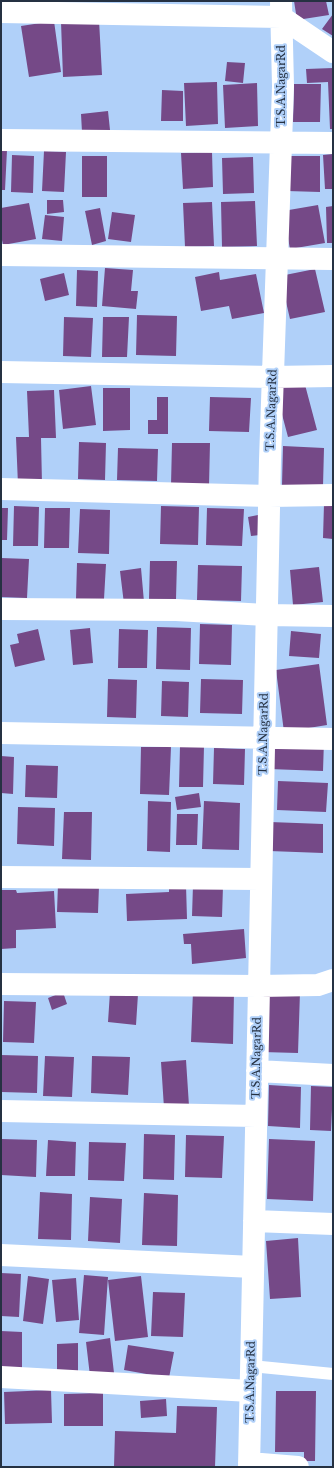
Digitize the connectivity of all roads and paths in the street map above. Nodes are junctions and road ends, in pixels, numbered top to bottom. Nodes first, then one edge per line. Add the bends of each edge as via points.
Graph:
1 (281, 9) edge
2 (1, 12) edge
3 (333, 52) edge
4 (1, 140) edge
5 (281, 142) junction
6 (333, 143) edge
7 (1, 256) edge
8 (277, 259) junction
9 (333, 259) edge
10 (1, 372) edge
11 (333, 376) edge
12 (273, 378) junction
13 (1, 489) edge
14 (333, 495) edge
15 (269, 496) junction
16 (1, 609) edge
17 (266, 615) junction
18 (333, 616) edge
19 (1, 733) edge
20 (264, 737) junction
21 (333, 739) edge
22 (1, 877) edge
23 (261, 879) junction
24 (333, 980) edge
25 (1, 984) edge
26 (259, 986) junction
27 (257, 1071) junction
28 (333, 1076) edge
29 (1, 1111) edge
30 (256, 1116) junction
31 (254, 1221) junction
32 (333, 1224) edge
33 (1, 1256) edge
34 (253, 1267) junction
35 (251, 1366) junction
36 (333, 1374) edge
37 (1, 1377) edge
38 (250, 1391) junction
39 (249, 1465) edge
40 (298, 1467) edge

1 - 2 street
1 - 3 street
1 - 5 street, T.S.A.NagarRd
4 - 5 street
5 - 6 street
5 - 8 street, T.S.A.NagarRd
7 - 8 street
8 - 9 street
8 - 12 street, T.S.A.NagarRd
10 - 12 street
11 - 12 street
12 - 15 street, T.S.A.NagarRd
13 - 15 street
14 - 15 street
15 - 17 street, T.S.A.NagarRd
16 - 17 street via 176,610
17 - 18 street
17 - 20 street, T.S.A.NagarRd
19 - 20 street
20 - 21 street
20 - 23 street, T.S.A.NagarRd
22 - 23 street
23 - 26 street, T.S.A.NagarRd
24 - 26 street via 318,985
25 - 26 street
26 - 27 street, T.S.A.NagarRd
27 - 28 street
27 - 30 street, T.S.A.NagarRd
29 - 30 street
30 - 31 street, T.S.A.NagarRd
31 - 32 street
31 - 34 street, T.S.A.NagarRd
33 - 34 street
34 - 35 street, T.S.A.NagarRd
35 - 36 lane
35 - 38 street, T.S.A.NagarRd
37 - 38 street
38 - 39 street, T.S.A.NagarRd
39 - 40 street

